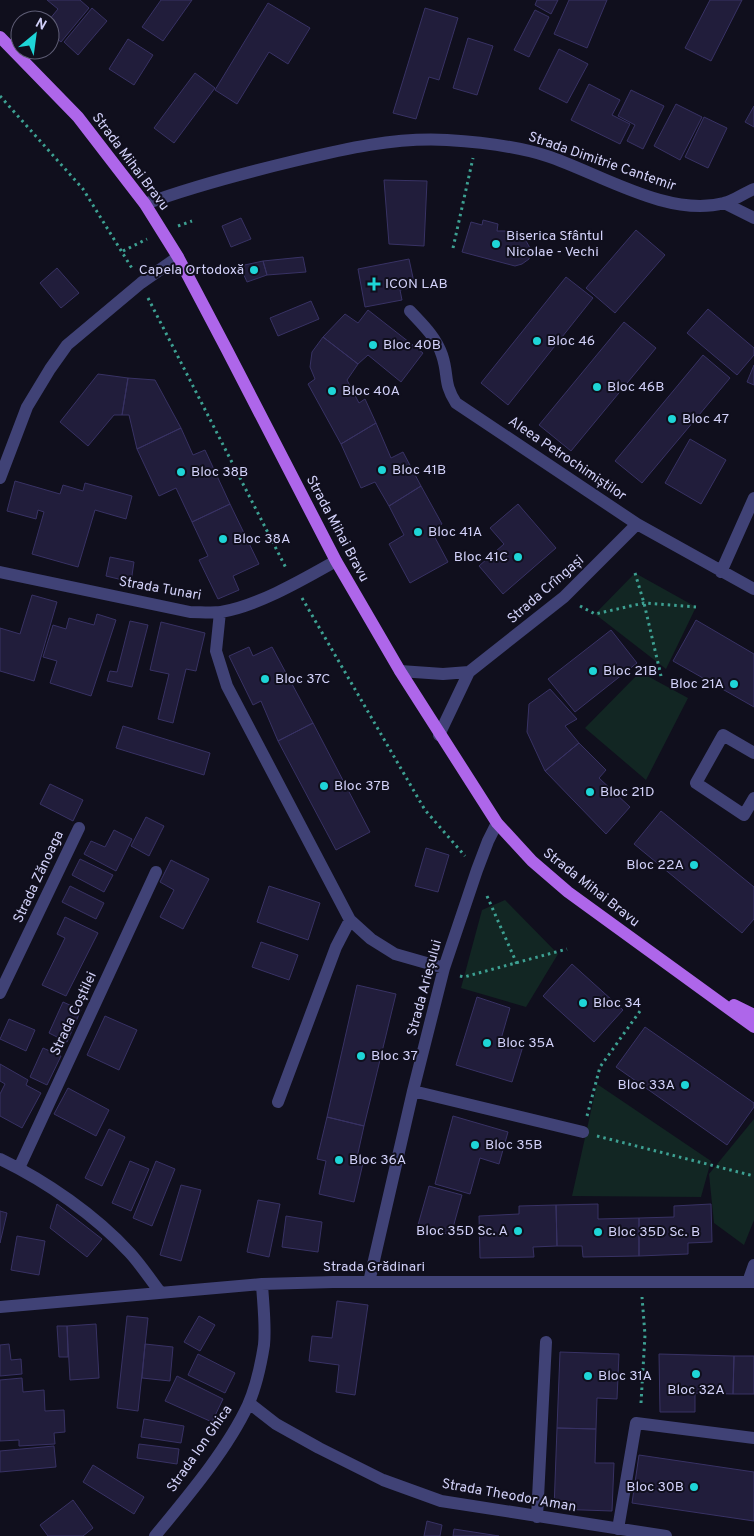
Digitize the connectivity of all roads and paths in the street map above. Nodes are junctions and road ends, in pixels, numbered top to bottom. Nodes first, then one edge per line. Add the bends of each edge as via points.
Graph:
1 (0, 37) edge
2 (0, 96) edge
3 (476, 143) junction
4 (754, 188) edge
5 (724, 203) junction
6 (145, 204) junction
7 (754, 218) edge
8 (453, 248) dead end
9 (178, 257) junction
10 (141, 283) junction
11 (410, 311) dead end
12 (0, 478) edge
13 (754, 498) edge
14 (637, 524) junction
15 (336, 561) junction
16 (0, 572) edge
17 (721, 572) junction
18 (634, 573) dead end
19 (294, 584) junction
20 (754, 589) edge
21 (564, 597) junction
22 (644, 603) junction
23 (696, 607) dead end
24 (220, 612) junction
25 (400, 671) junction
26 (469, 672) junction
27 (660, 676) dead end
28 (439, 735) junction
29 (754, 753) edge
30 (754, 798) edge
31 (497, 824) junction
32 (79, 828) dead end
33 (477, 870) junction
34 (156, 872) dead end
35 (350, 920) junction
36 (567, 949) dead end
37 (517, 964) junction
38 (444, 968) junction
39 (701, 988) junction
40 (0, 994) edge
41 (640, 1010) dead end
42 (754, 1015) edge
43 (754, 1027) edge
44 (413, 1091) junction
45 (278, 1102) dead end
46 (583, 1132) junction
47 (0, 1159) edge
48 (19, 1168) junction
49 (754, 1176) edge
50 (754, 1265) edge
51 (369, 1282) junction
52 (641, 1282) junction
53 (751, 1282) edge
54 (262, 1284) junction
55 (160, 1292) junction
56 (0, 1308) edge
57 (546, 1342) dead end
58 (641, 1403) dead end
59 (249, 1404) junction
60 (754, 1438) edge
61 (537, 1517) junction
62 (618, 1530) junction
63 (155, 1536) edge
64 (666, 1536) edge

1 - 6 main road, Strada Mihai Bravu via 78,117
2 - 10 path via 83,189
3 - 5 street, Strada Dimitrie Cantemir via 545,155 658,200 702,206
3 - 6 street, Strada Dimitrie Cantemir via 415,139 338,151 243,173
3 - 8 path
4 - 5 street, Strada Dimitrie Cantemir
5 - 7 street
6 - 9 main road, Strada Mihai Bravu
9 - 10 street
9 - 15 main road, Strada Mihai Bravu
10 - 12 street via 67,345 27,407
10 - 19 path
11 - 14 street, Aleea Petrochimiștilor via 437,344 449,392 456,403
13 - 17 street
14 - 17 street, Aleea Petrochimiștilor
14 - 21 street, Strada Crîngași
15 - 19 street, Strada Tunari
15 - 25 main road, Strada Mihai Bravu
16 - 24 street, Strada Tunari via 190,612
17 - 20 street, Aleea Petrochimiștilor
18 - 22 path
19 - 24 street, Strada Tunari
19 - 33 path via 425,810
21 - 22 path via 595,614
21 - 26 street, Strada Crîngași
22 - 23 path
22 - 27 path
24 - 35 street via 216,651 227,686
25 - 26 street
25 - 28 main road, Strada Mihai Bravu
26 - 28 street, Strada Crîngași
28 - 31 main road, Strada Mihai Bravu
29 - 30 street via 723,735 696,783 744,815
31 - 33 street, Strada Arieșului
31 - 39 main road, Strada Mihai Bravu via 568,892
32 - 40 street, Strada Zănoaga
33 - 37 path
33 - 38 street, Strada Arieșului
34 - 48 street, Strada Coștilei
35 - 38 street via 395,954
35 - 45 street via 336,947
36 - 37 path
37 - 38 path via 464,978
38 - 44 street, Strada Arieșului
39 - 42 main road, Strada Mihai Bravu
39 - 43 main road, Strada Mihai Bravu
41 - 46 path via 600,1067
44 - 46 street
44 - 51 street, Strada Arieșului
46 - 49 path
47 - 48 street
48 - 55 street via 98,1222 129,1252
50 - 53 street, Strada Grădinari
51 - 52 street, Strada Grădinari
51 - 54 street, Strada Grădinari
52 - 53 street, Strada Grădinari
52 - 58 path via 645,1335
54 - 55 street, Strada Grădinari
54 - 59 street, Strada Ion Ghica via 264,1343
55 - 56 street, Strada Grădinari
57 - 61 street
59 - 61 street, Strada Theodor Aman via 276,1424 382,1480 441,1501
59 - 63 street, Strada Ion Ghica via 231,1436
60 - 62 street via 636,1422
61 - 62 street, Strada Theodor Aman
62 - 64 street, Strada Theodor Aman

